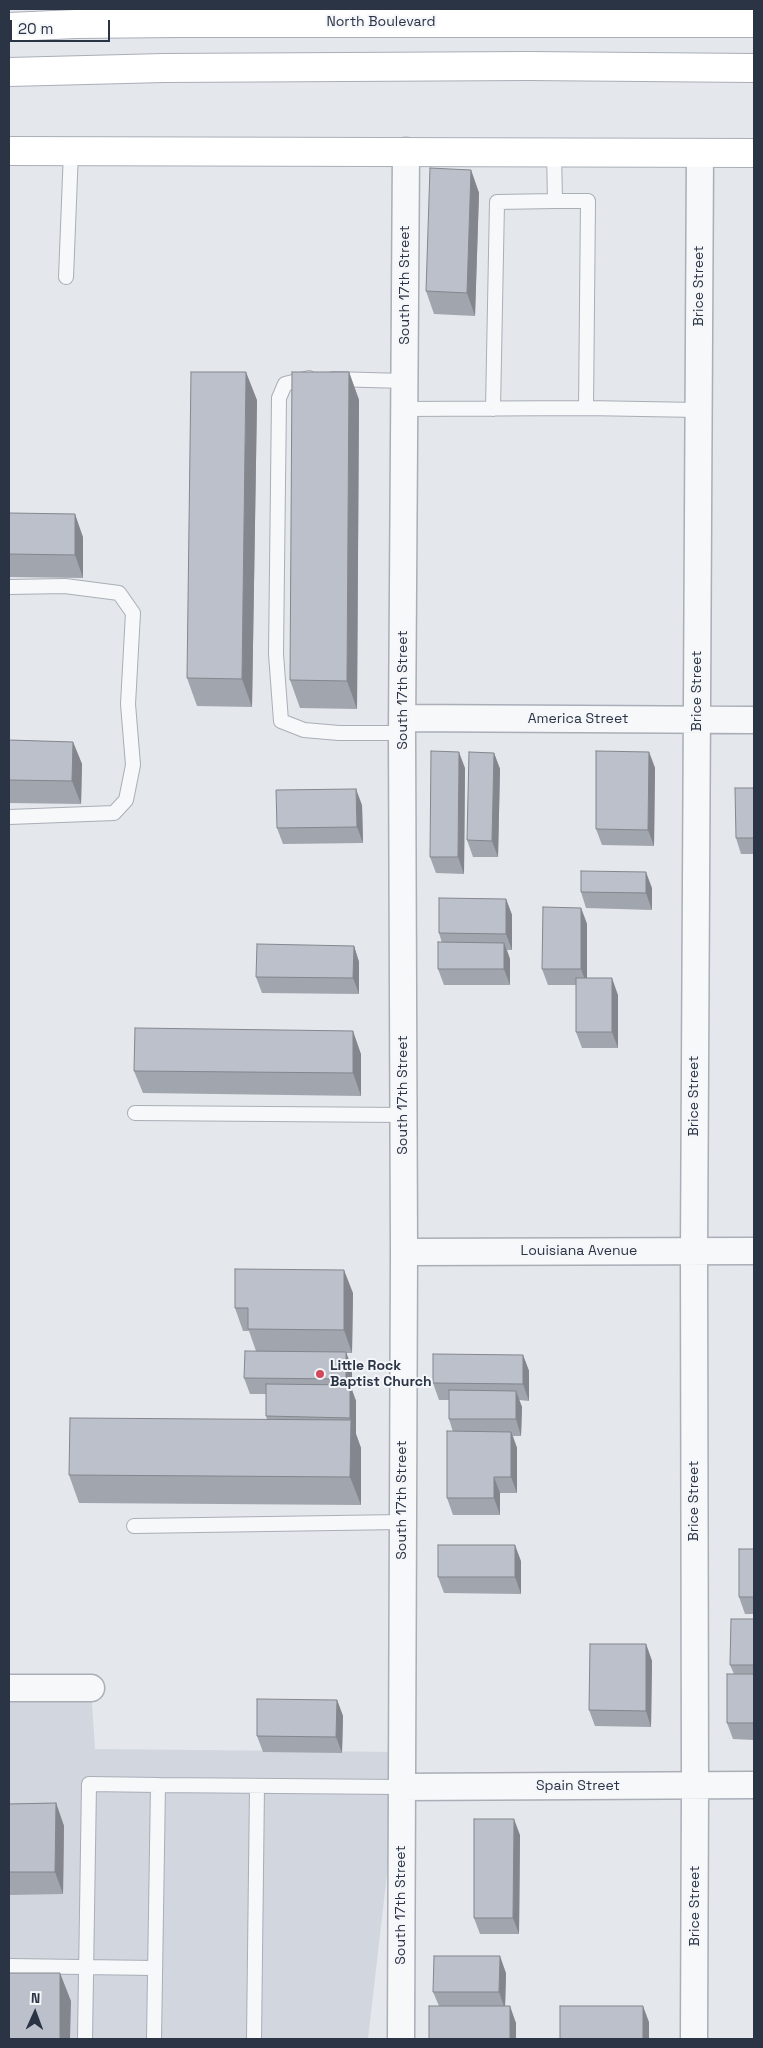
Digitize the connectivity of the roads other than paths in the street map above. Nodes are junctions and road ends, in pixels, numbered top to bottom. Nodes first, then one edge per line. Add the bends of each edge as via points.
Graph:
1 (754, 23) edge
2 (9, 27) edge
3 (754, 68) edge
4 (9, 72) edge
5 (9, 151) edge
6 (71, 151) junction
7 (406, 151) junction
8 (554, 152) junction
9 (700, 153) junction
10 (754, 153) edge
11 (554, 201) junction
12 (66, 277) dead end
13 (404, 381) junction
14 (586, 408) junction
15 (494, 409) junction
16 (404, 410) junction
17 (698, 410) junction
18 (9, 587) edge
19 (697, 720) junction
20 (754, 720) edge
21 (402, 726) junction
22 (9, 817) edge
23 (135, 1112) dead end
24 (404, 1115) junction
25 (694, 1251) junction
26 (754, 1251) edge
27 (404, 1252) junction
28 (402, 1522) junction
29 (134, 1526) dead end
30 (9, 1688) edge
31 (91, 1688) dead end
32 (158, 1785) junction
33 (696, 1785) junction
34 (754, 1785) edge
35 (257, 1786) junction
36 (401, 1787) junction
37 (9, 1966) edge
38 (86, 1966) junction
39 (155, 1968) junction
40 (85, 2039) edge
41 (154, 2039) edge
42 (254, 2039) edge
43 (401, 2039) edge
44 (694, 2039) edge

1 - 2 street, North Boulevard via 85,23
3 - 4 street via 164,68
5 - 6 street
6 - 7 street
6 - 12 lane
7 - 8 street
7 - 13 street, South 17th Street
8 - 9 street
8 - 11 lane
9 - 10 street
9 - 17 street, Brice Street
11 - 14 lane via 588,201
11 - 15 lane via 497,202
13 - 16 street, South 17th Street
13 - 21 lane via 304,378 285,384 279,398 276,654 281,721 304,730 339,733
14 - 15 lane
14 - 17 lane
15 - 16 lane
16 - 21 street, South 17th Street
17 - 19 street, Brice Street
18 - 22 lane via 65,586 119,593 133,613 128,704 133,765 126,800 114,813
19 - 20 street, America Street
19 - 21 street, America Street
19 - 25 street, Brice Street
21 - 24 street, South 17th Street
23 - 24 lane
24 - 27 street, South 17th Street
25 - 26 street, Louisiana Avenue
25 - 27 street, Louisiana Avenue
25 - 33 street, Brice Street
27 - 28 street, South 17th Street
28 - 29 lane
28 - 36 street, South 17th Street
30 - 31 street
32 - 35 lane
32 - 38 lane via 89,1784
32 - 39 lane
33 - 34 street, Spain Street
33 - 36 street, Spain Street
33 - 44 street, Brice Street
35 - 36 lane
35 - 42 lane
36 - 43 street, South 17th Street
37 - 38 lane
38 - 39 lane
38 - 40 lane
39 - 41 lane

